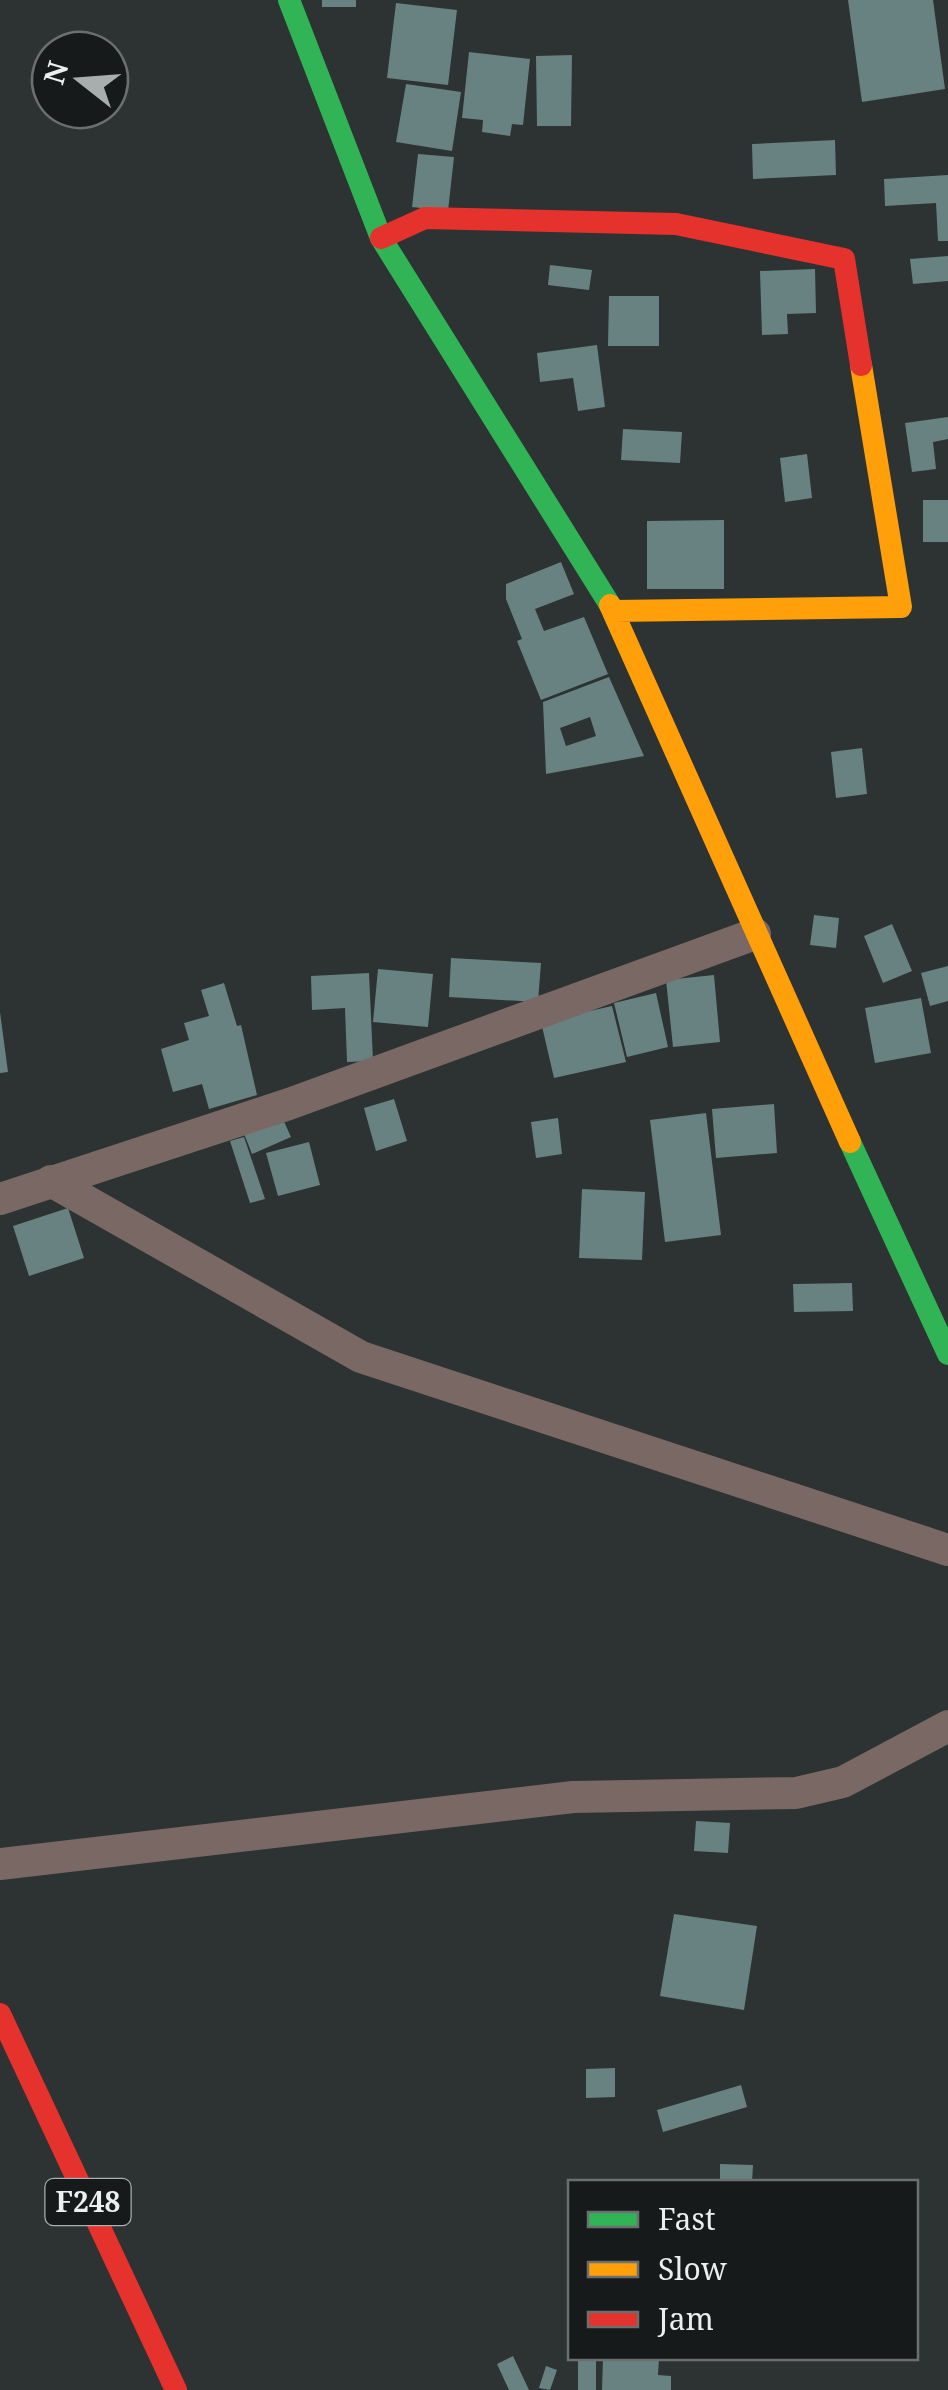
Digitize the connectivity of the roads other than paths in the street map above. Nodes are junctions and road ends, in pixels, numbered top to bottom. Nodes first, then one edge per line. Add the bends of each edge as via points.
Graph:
1 (289, 0) edge
2 (381, 238) junction
3 (614, 612) junction
4 (755, 934) junction
5 (51, 1181) junction
6 (0, 1199) edge
7 (948, 1354) edge
8 (948, 1550) edge
9 (948, 1726) edge
10 (0, 1864) edge
11 (0, 2014) edge
12 (176, 2390) edge

1 - 2 street
2 - 3 street
2 - 3 street via 426,218 676,224 844,259 902,606
3 - 4 street
4 - 5 street via 289,1104
4 - 7 street
5 - 6 street
5 - 8 street via 361,1357
9 - 10 street via 842,1782 796,1793 573,1797
11 - 12 street, F248

